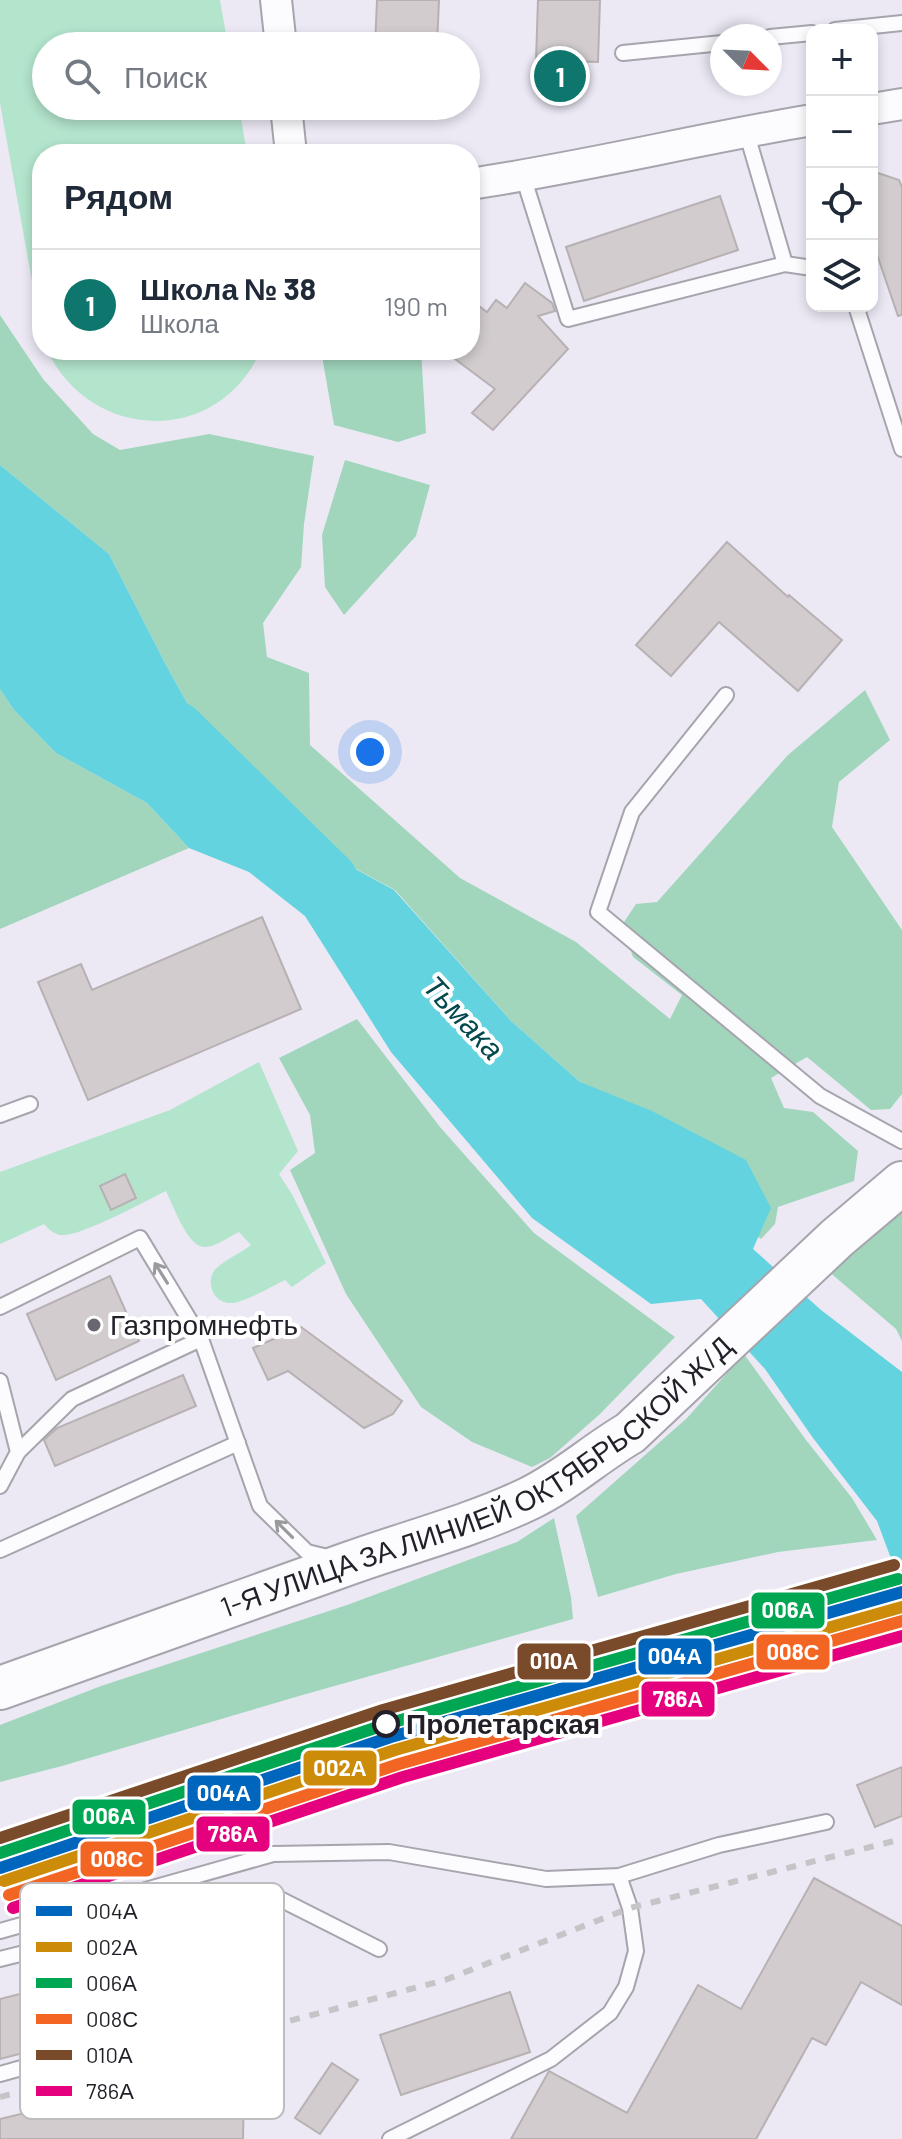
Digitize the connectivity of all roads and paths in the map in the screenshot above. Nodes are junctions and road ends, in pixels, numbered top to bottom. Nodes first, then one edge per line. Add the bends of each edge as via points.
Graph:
1 (276, 0) edge
2 (902, 23) edge
3 (878, 26) edge
4 (279, 32) edge
5 (806, 34) edge
6 (782, 36) edge
7 (710, 44) edge
8 (623, 53) dead end
9 (902, 104) edge
10 (878, 108) edge
11 (287, 120) edge
12 (806, 121) edge
13 (746, 131) junction
14 (290, 144) edge
15 (523, 176) junction
16 (480, 182) edge
17 (785, 264) junction
18 (806, 267) edge
19 (858, 312) edge
20 (902, 449) edge
21 (726, 695) dead end
22 (30, 1104) dead end
23 (0, 1115) edge
24 (902, 1141) edge
25 (902, 1183) edge
26 (0, 1307) edge
27 (201, 1339) junction
28 (0, 1381) edge
29 (238, 1443) junction
30 (18, 1452) junction
31 (0, 1486) edge
32 (0, 1550) edge
33 (351, 1563) junction
34 (0, 1688) edge
35 (826, 1822) dead end
36 (619, 1876) junction
37 (170, 1883) edge
38 (284, 1901) edge
39 (20, 1925) edge
40 (0, 1931) edge
41 (379, 1949) dead end
42 (20, 1954) edge
43 (0, 1959) edge
44 (20, 2068) edge
45 (0, 2074) edge
46 (390, 2139) edge

1 - 4 street
2 - 3 lane
5 - 6 lane
7 - 8 lane
9 - 10 street
11 - 14 street
12 - 13 street
13 - 15 street
13 - 17 lane
15 - 16 street
15 - 17 lane via 568,319
17 - 18 lane
19 - 20 lane
21 - 24 lane via 632,812 598,912 820,1096
22 - 23 lane
25 - 33 main road, 1-Я УЛИЦА ЗА ЛИНИЕЙ ОКТЯБРЬСКОЙ Ж/Д via 630,1433 571,1475 528,1499
27 -> 26 lane via 140,1238
27 - 29 lane
27 - 30 lane via 72,1399
28 - 30 lane
29 - 32 lane
33 -> 29 lane via 307,1552 260,1506
30 - 31 lane
33 - 34 main road, 1-Я УЛИЦА ЗА ЛИНИЕЙ ОКТЯБРЬСКОЙ Ж/Д
35 - 36 lane via 719,1845
36 - 37 lane via 546,1879 389,1852 273,1854
36 - 46 lane via 636,1951 626,1987 610,2013 551,2059
38 - 41 lane
39 - 40 lane
42 - 43 lane
44 - 45 lane

